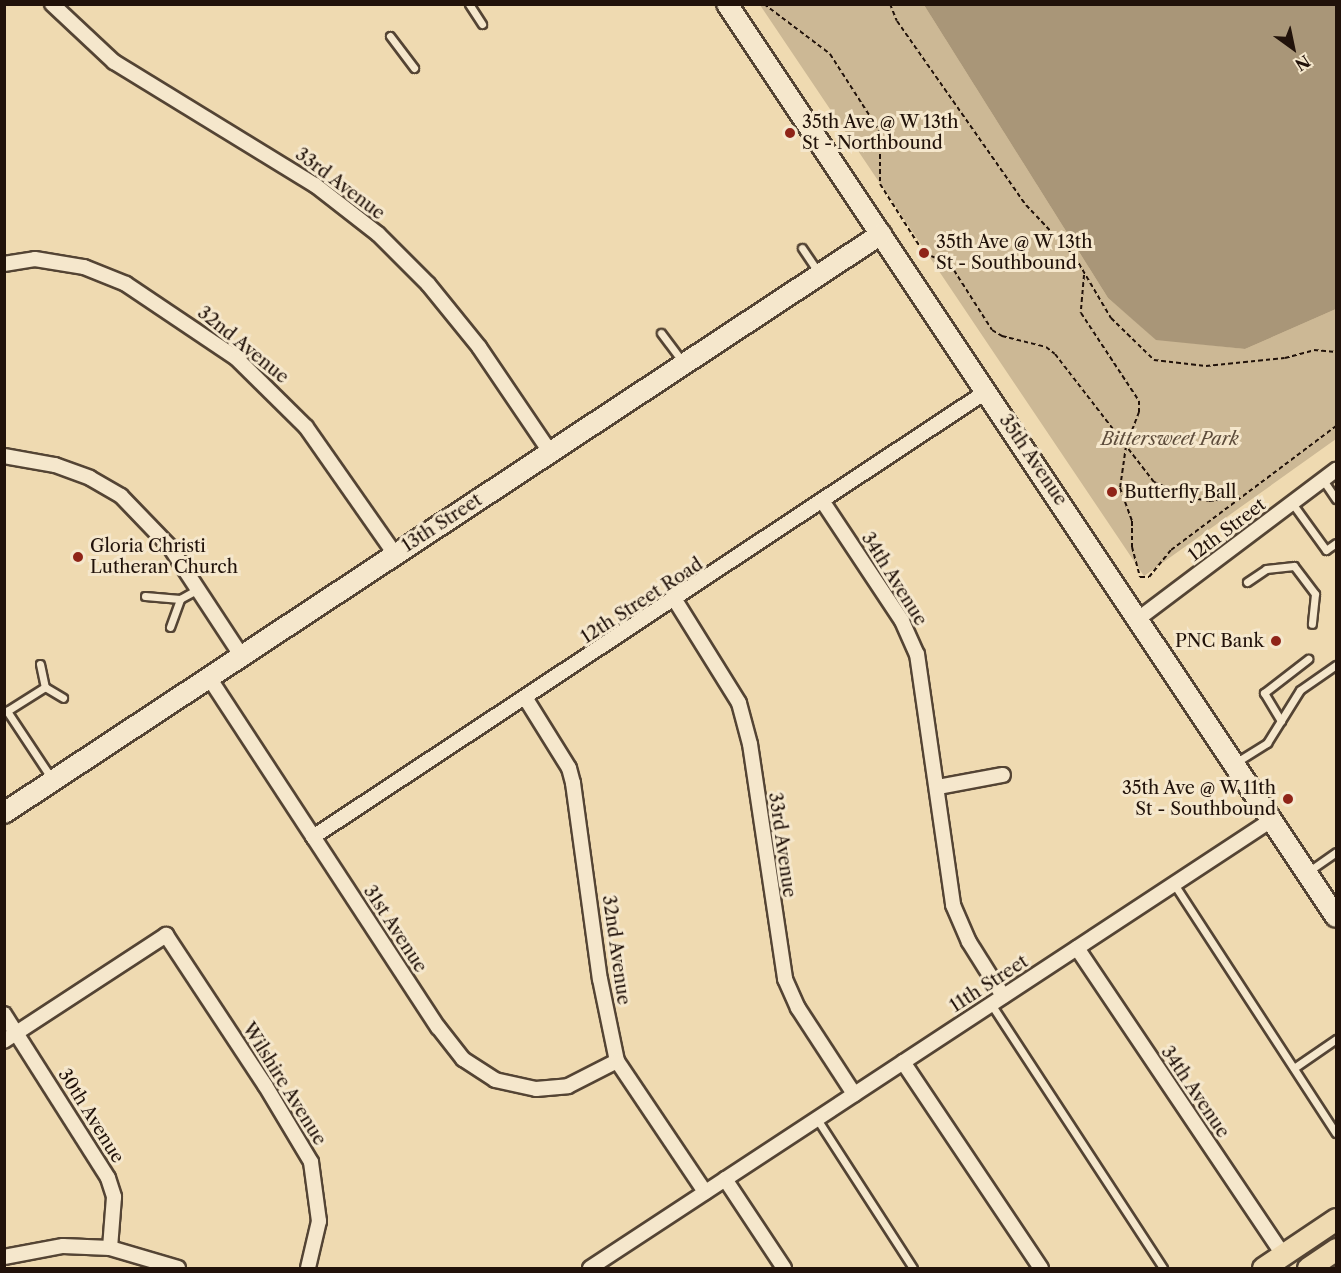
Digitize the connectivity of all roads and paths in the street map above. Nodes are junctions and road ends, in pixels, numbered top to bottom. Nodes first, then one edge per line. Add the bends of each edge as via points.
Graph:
1 (52, 4) edge
2 (469, 4) edge
3 (727, 4) edge
4 (764, 4) edge
5 (890, 4) edge
6 (482, 24) dead end
7 (390, 36) dead end
8 (414, 68) dead end
9 (880, 234) junction
10 (802, 248) dead end
11 (4, 264) edge
12 (819, 274) junction
13 (1084, 274) junction
14 (661, 333) dead end
15 (1336, 352) edge
16 (684, 363) junction
17 (987, 391) junction
18 (1336, 426) edge
19 (1125, 446) junction
20 (5, 451) edge
21 (550, 452) junction
22 (1336, 470) edge
23 (1323, 480) junction
24 (1239, 498) junction
25 (1336, 499) edge
26 (823, 502) junction
27 (1292, 503) junction
28 (1336, 543) edge
29 (395, 554) junction
30 (1247, 582) dead end
31 (198, 589) junction
32 (145, 596) dead end
33 (180, 599) junction
34 (675, 600) junction
35 (1138, 619) junction
36 (1312, 624) dead end
37 (170, 627) dead end
38 (241, 655) junction
39 (1308, 659) dead end
40 (40, 664) dead end
41 (1336, 665) edge
42 (208, 676) junction
43 (45, 687) junction
44 (63, 698) dead end
45 (526, 699) junction
46 (1281, 721) junction
47 (1235, 763) junction
48 (1003, 775) dead end
49 (53, 781) junction
50 (938, 787) junction
51 (4, 813) edge
52 (1273, 819) junction
53 (314, 837) junction
54 (1336, 852) edge
55 (1307, 872) junction
56 (1174, 884) junction
57 (1336, 917) edge
58 (1077, 948) junction
59 (1003, 996) junction
60 (991, 1004) junction
61 (4, 1014) edge
62 (17, 1033) junction
63 (1336, 1039) edge
64 (4, 1041) edge
65 (617, 1061) junction
66 (903, 1062) junction
67 (1294, 1068) junction
68 (855, 1094) junction
69 (817, 1119) junction
70 (1336, 1133) edge
71 (725, 1179) junction
72 (705, 1192) junction
73 (1336, 1219) edge
74 (110, 1248) junction
75 (1336, 1249) edge
76 (1283, 1255) junction
77 (4, 1257) edge
78 (178, 1269) edge
79 (308, 1269) edge
80 (590, 1269) edge
81 (784, 1269) edge
82 (913, 1269) edge
83 (1041, 1269) edge
84 (1163, 1269) edge
85 (1263, 1269) edge
86 (1308, 1269) edge

1 - 21 street, 33rd Avenue via 114,62 307,179 378,234 428,284 479,347
2 - 6 lane
3 - 9 main road, 35th Avenue
4 - 19 path via 778,18 819,43 876,124 881,143 880,184 924,254 950,264 992,330 1046,347 1055,354
5 - 13 path via 897,21 1026,206 1075,257
7 - 8 lane
9 - 12 main road, 13th Street
9 - 17 main road, 35th Avenue
10 - 12 lane
11 - 29 street, 32nd Avenue via 35,259 84,267 136,290 236,358 306,427
12 - 16 main road, 13th Street
13 - 15 path via 1111,318 1154,360 1206,366 1285,358 1314,350
13 - 19 path via 1081,313 1139,401 1139,412
14 - 16 lane
16 - 21 main road, 13th Street
17 - 26 street, 12th Street Road
17 - 35 main road, 35th Avenue
18 - 24 path
19 - 24 path via 1142,471 1171,493 1209,501
19 - 24 path via 1120,488 1132,521 1132,547 1140,577 1149,577 1170,550
20 - 31 street via 90,478 121,496 170,547
21 - 29 main road, 13th Street
22 - 23 street, 12th Street
23 - 25 lane
23 - 27 street, 12th Street
26 - 34 street, 12th Street Road
26 - 50 street, 34th Avenue via 902,621 917,654
27 - 28 lane via 1326,550
27 - 35 street, 12th Street
29 - 38 main road, 13th Street
30 - 36 lane via 1266,569 1294,566 1315,594
31 - 33 lane
31 - 38 street
32 - 33 lane
33 - 37 lane
34 - 45 street, 12th Street Road
34 - 68 street, 33rd Avenue via 739,703 750,744 785,979 798,1008
35 - 47 main road, 35th Avenue
38 - 42 main road, 13th Street
39 - 46 lane via 1264,693
40 - 43 lane
41 - 46 lane via 1300,690
42 - 49 main road, 13th Street
42 - 53 street, 31st Avenue
43 - 44 lane
43 - 49 lane via 7,711
45 - 53 street, 12th Street Road
45 - 65 street, 32nd Avenue via 569,768 573,783 600,980
46 - 47 lane via 1268,743
47 - 52 main road, 35th Avenue
48 - 50 street
49 - 51 main road, 13th Street
50 - 59 street, 34th Avenue via 953,905 969,942
52 - 55 main road, 35th Avenue
52 - 56 street, 11th Street
53 - 65 street, 31st Avenue via 438,1028 463,1059 495,1080 536,1089 568,1086
54 - 55 lane
55 - 57 main road, 35th Avenue
56 - 58 street, 11th Street
56 - 67 lane
58 - 59 street, 11th Street
58 - 76 street, 34th Avenue
59 - 60 street, 11th Street
60 - 66 street, 11th Street
60 - 84 lane
61 - 62 street, 30th Avenue
62 - 64 street
62 - 74 street, 30th Avenue via 108,1178 114,1197
62 - 79 street, Wilshire Avenue via 166,935 266,1085 311,1162 319,1221
63 - 67 lane
65 - 72 street, 32nd Avenue
66 - 68 street, 11th Street
66 - 83 street
67 - 70 lane
68 - 69 street, 11th Street
69 - 71 street, 11th Street
69 - 82 lane
71 - 72 street, 11th Street
71 - 81 street
72 - 80 street
73 - 76 main road
74 - 77 street via 63,1245
74 - 78 street
75 - 86 main road
76 - 85 main road

